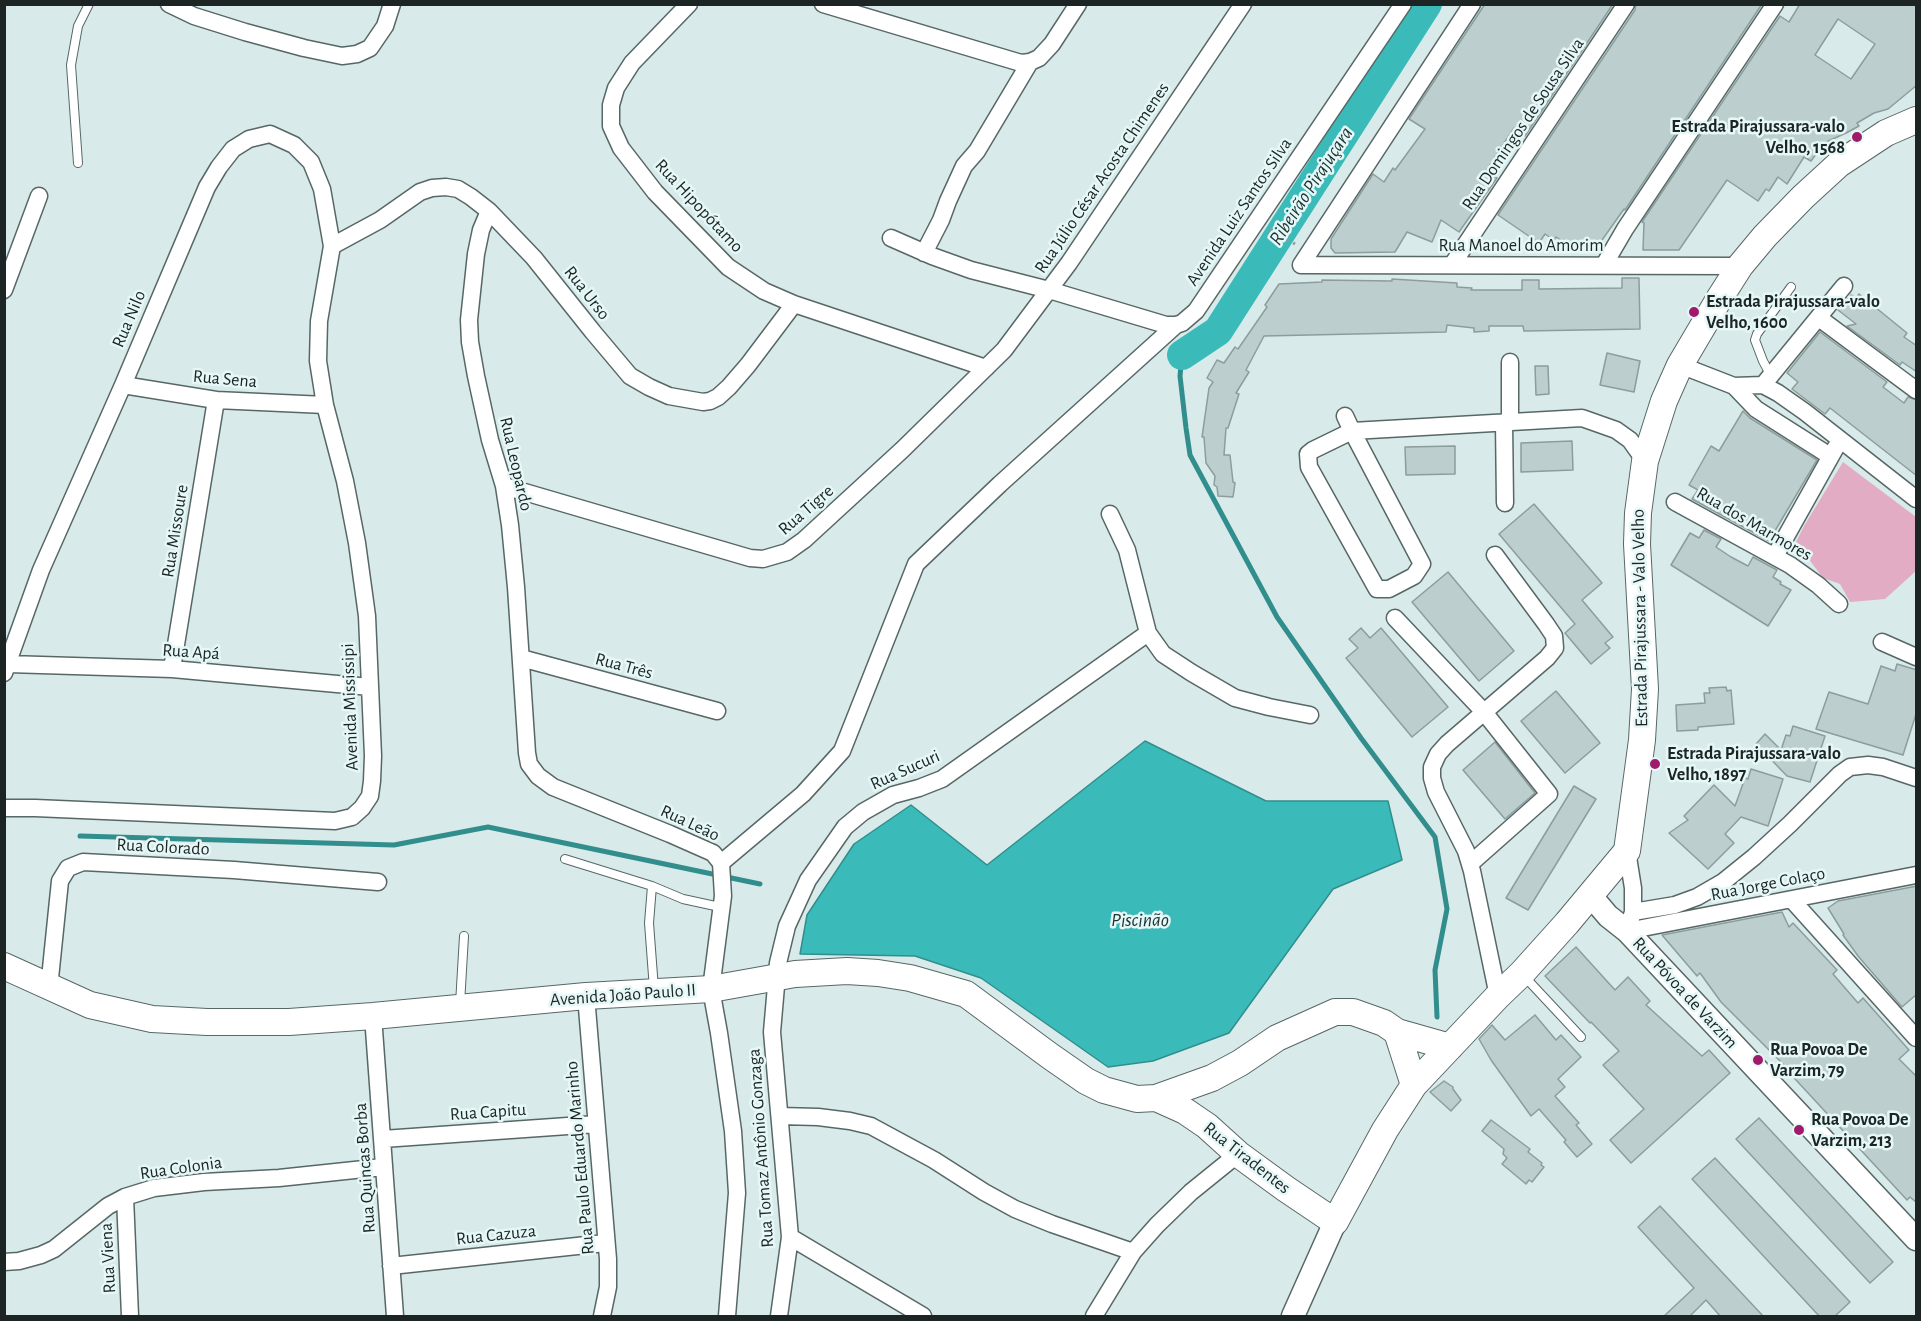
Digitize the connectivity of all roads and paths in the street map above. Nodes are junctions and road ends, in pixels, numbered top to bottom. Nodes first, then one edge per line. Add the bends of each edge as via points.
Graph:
1 (89, 4) edge
2 (169, 4) edge
3 (393, 4) edge
4 (689, 4) edge
5 (823, 4) edge
6 (1078, 4) edge
7 (1243, 4) edge
8 (1402, 4) edge
9 (1472, 4) edge
10 (1626, 4) edge
11 (1774, 4) edge
12 (1030, 62) junction
13 (1917, 120) edge
14 (78, 163) dead end
15 (39, 196) dead end
16 (489, 211) junction
17 (1268, 228) dead end
18 (891, 238) dead end
19 (1296, 245) dead end
20 (332, 246) junction
21 (924, 253) junction
22 (1452, 265) junction
23 (1604, 265) junction
24 (1740, 266) junction
25 (1844, 286) dead end
26 (1791, 287) dead end
27 (1050, 290) junction
28 (4, 291) edge
29 (794, 304) junction
30 (1819, 318) junction
31 (1176, 325) junction
32 (1510, 362) dead end
33 (1680, 365) junction
34 (986, 368) junction
35 (1767, 381) junction
36 (123, 385) junction
37 (1734, 386) junction
38 (1917, 390) edge
39 (216, 400) junction
40 (325, 405) junction
41 (1507, 421) junction
42 (1348, 424) junction
43 (1841, 441) junction
44 (1830, 456) junction
45 (1645, 461) junction
46 (504, 486) junction
47 (1917, 499) edge
48 (1505, 502) dead end
49 (1675, 502) dead end
50 (1110, 513) dead end
51 (1495, 555) dead end
52 (1775, 556) junction
53 (1839, 604) dead end
54 (1395, 618) dead end
55 (1148, 633) junction
56 (1882, 642) dead end
57 (1917, 657) edge
58 (521, 658) junction
59 (6, 669) edge
60 (172, 669) junction
61 (370, 687) junction
62 (717, 711) dead end
63 (1484, 712) junction
64 (1310, 715) dead end
65 (530, 764) joint
66 (1917, 778) edge
67 (4, 808) edge
68 (1627, 851) junction
69 (565, 859) dead end
70 (721, 863) junction
71 (1470, 864) junction
72 (1917, 875) edge
73 (378, 882) dead end
74 (652, 886) junction
75 (1591, 896) junction
76 (1792, 900) junction
77 (720, 907) junction
78 (1630, 921) junction
79 (464, 936) dead end
80 (4, 966) edge
81 (1522, 973) junction
82 (768, 978) junction
83 (49, 987) junction
84 (718, 988) junction
85 (654, 992) junction
86 (586, 996) junction
87 (1498, 996) junction
88 (460, 1008) junction
89 (373, 1016) junction
90 (1397, 1032) junction
91 (1581, 1037) dead end
92 (1917, 1038) edge
93 (1450, 1047) junction
94 (1212, 1078) junction
95 (1414, 1085) junction
96 (1155, 1098) junction
97 (780, 1116) junction
98 (1199, 1120) junction
99 (596, 1124) junction
100 (382, 1139) junction
101 (1238, 1154) junction
102 (383, 1167) junction
103 (125, 1197) junction
104 (1335, 1222) junction
105 (790, 1237) junction
106 (1917, 1239) edge
107 (606, 1243) junction
108 (1133, 1252) junction
109 (4, 1262) edge
110 (391, 1266) junction
111 (130, 1317) edge
112 (395, 1317) edge
113 (602, 1317) edge
114 (727, 1317) edge
115 (779, 1317) edge
116 (922, 1317) edge
117 (1094, 1317) edge
118 (1293, 1317) edge

1 - 14 lane via 78,27 70,65
2 - 3 street via 194,16 342,56 370,48
4 - 29 street, Rua Hipopótamo via 632,63 616,88 611,126 621,148 655,192 728,267 764,291
5 - 12 street via 1009,60
6 - 12 street via 1052,44
7 - 27 street, Rua Júlio César Acosta Chimenes
8 - 31 street, Avenida Luiz Santos Silva via 1196,311
9 - 22 street, Rua Manoel do Amorim via 1301,265
10 - 22 street, Rua Domingos de Sousa Silva
11 - 23 street
12 - 21 street via 964,166
13 - 24 main road, Estrada Pirajussara - Valo Velho via 1886,133 1839,164
15 - 28 street
16 - 20 street, Rua Urso via 458,189 432,188
16 - 29 street, Rua Urso via 534,258 630,376 669,396 703,402 718,397 748,366
16 - 46 street, Rua Leopardo via 476,254 469,320 476,376
17 - 19 path
18 - 21 street
20 - 36 street, Rua Nilo via 322,189 311,162 294,145 270,135 249,139 233,148 207,187
20 - 40 street, Avenida Mississipi via 318,361
21 - 27 street via 971,270
22 - 23 street, Rua Manoel do Amorim
23 - 24 street, Rua Manoel do Amorim
24 - 33 main road, Estrada Pirajussara - Valo Velho
25 - 30 street
26 - 35 lane via 1755,340
27 - 31 street via 1150,321
27 - 34 street, Rua Júlio César Acosta Chimenes
29 - 34 street, Rua Hipopótamo
30 - 35 street
30 - 38 street
31 - 70 street, Avenida Luiz Santos Silva via 916,564 842,751 803,794
32 - 41 street
33 - 37 street
33 - 45 main road, Estrada Pirajussara - Valo Velho
34 - 46 street, Rua Tigre via 804,540 778,556 750,558
35 - 37 street
35 - 43 street
36 - 39 street, Rua Sena
36 - 59 street, Rua Nilo via 41,570
37 - 44 street via 1756,409
39 - 40 street, Rua Sena
39 - 60 street, Rua Missoure
40 - 61 street, Avenida Mississipi via 357,543 367,616
41 - 42 street
41 - 45 street via 1582,418 1616,430 1630,440
41 - 48 street
42 - 42 street via 1308,454 1309,467 1372,583 1377,589 1389,589 1414,576 1422,564
43 - 44 street
43 - 47 street
44 - 52 street
45 - 68 main road, Estrada Pirajussara - Valo Velho via 1637,544 1645,689
46 - 58 street, Rua Leopardo
49 - 52 street, Rua dos Marmores
50 - 55 street via 1126,550
51 - 63 street via 1556,643 1547,658
52 - 53 street, Rua dos Marmores via 1802,572
54 - 63 street
55 - 64 street via 1163,654 1235,698
55 - 82 street, Rua Sucuri via 942,779 878,802 845,827 808,880
56 - 57 street
58 - 62 street, Rua Três
58 - 65 street, Rua Leopardo
59 - 60 street, Rua Apá
60 - 61 street, Rua Apá
61 - 67 street, Avenida Mississipi via 372,782 370,796 352,817 335,821
63 - 71 street via 1447,744 1432,767 1436,792
63 - 71 street via 1549,794
65 - 70 street, Rua Leão via 553,787 702,848
66 - 78 street via 1883,767 1850,767 1723,882 1697,897
68 - 75 main road
68 - 78 street, Rua Póvoa de Varzim via 1633,888
69 - 74 lane
70 - 77 street, Rua Leão
71 - 87 street
72 - 76 street, Rua Jorge Colaço
73 - 83 street, Rua Colorado via 83,862 68,868 60,881
74 - 77 lane via 683,899
74 - 85 lane via 649,923
75 - 78 main road, Rua Póvoa de Varzim via 1608,916
75 - 81 main road
76 - 78 street, Rua Jorge Colaço
76 - 92 street
77 - 84 street, Rua Leão
78 - 106 main road, Rua Póvoa de Varzim
79 - 88 lane
80 - 83 main road, Avenida João Paulo II
81 - 87 main road
81 - 91 lane
82 - 84 main road, Avenida João Paulo II
82 - 96 main road, Avenida João Paulo II via 818,972 878,973 966,994 1086,1081 1122,1096
82 - 97 street, Rua Tomaz Antônio Gonzaga
83 - 89 main road, Avenida João Paulo II via 90,1005 152,1019 289,1022
84 - 85 main road, Avenida João Paulo II
84 - 114 street, Rua Leão via 719,1033 736,1158 736,1222
85 - 86 main road, Avenida João Paulo II
86 - 88 main road, Avenida João Paulo II
86 - 99 street, Rua Paulo Eduardo Marinho
87 - 93 main road
88 - 89 main road, Avenida João Paulo II
89 - 100 street, Rua Quincas Borba
90 - 93 main road, Avenida João Paulo II
90 - 94 main road, Avenida João Paulo II via 1353,1012 1335,1012 1277,1038
90 - 95 main road
93 - 95 main road
94 - 96 main road, Avenida João Paulo II
94 - 98 main road via 1201,1099
95 - 104 main road
96 - 98 main road, Rua Tiradentes
97 - 105 street, Rua Tomaz Antônio Gonzaga
97 - 108 street via 818,1117 871,1126 1015,1209
98 - 101 main road, Rua Tiradentes
99 - 100 street, Rua Capitu
99 - 107 street, Rua Paulo Eduardo Marinho
100 - 102 street, Rua Quincas Borba
101 - 104 main road, Rua Tiradentes
101 - 108 street via 1191,1192
102 - 103 street, Rua Colonia via 179,1184
102 - 110 street, Rua Quincas Borba
103 - 109 street, Rua Colonia via 98,1212 54,1249
103 - 111 street, Rua Viena
104 - 118 main road
105 - 115 street, Rua Tomaz Antônio Gonzaga
105 - 116 street
107 - 110 street, Rua Cazuza
107 - 113 street, Rua Paulo Eduardo Marinho via 608,1287
108 - 117 street
110 - 112 street, Rua Quincas Borba

